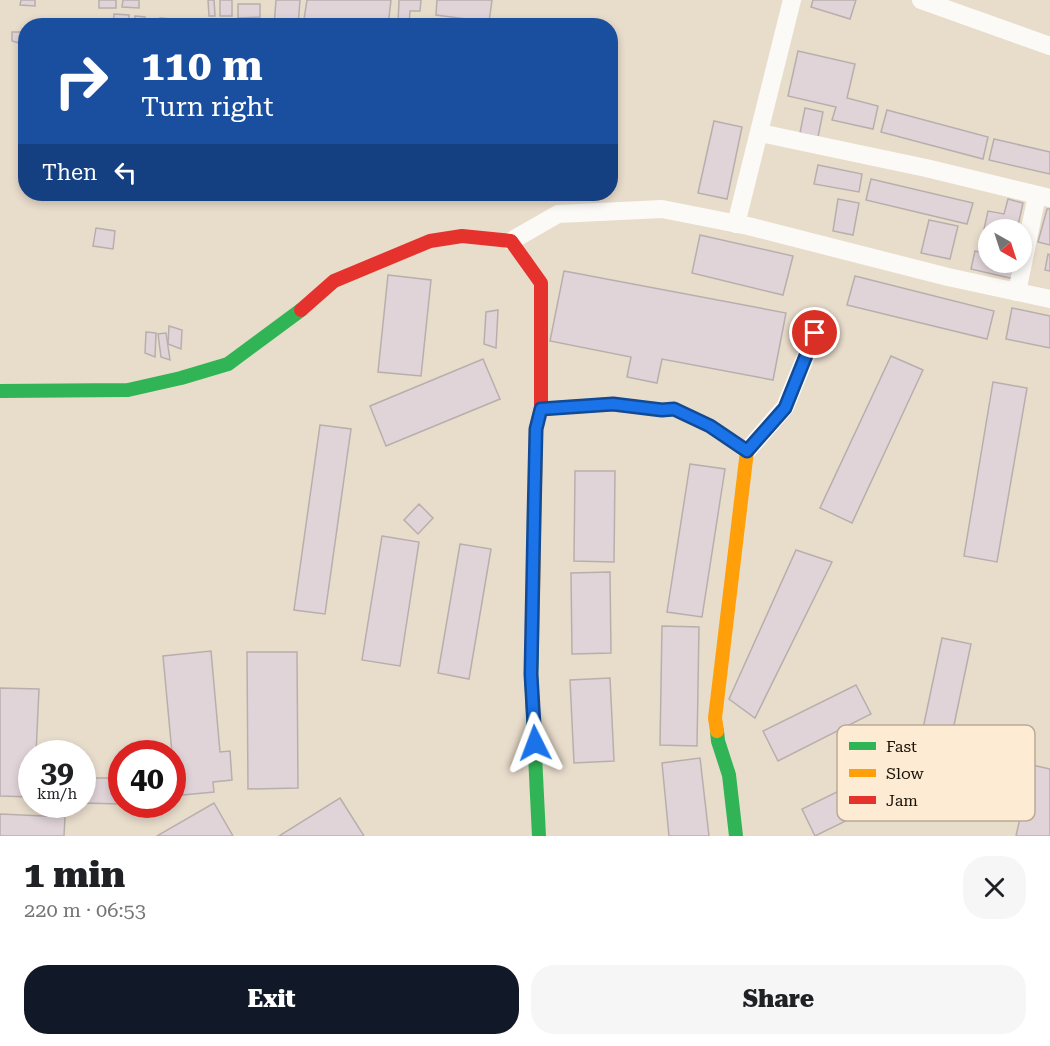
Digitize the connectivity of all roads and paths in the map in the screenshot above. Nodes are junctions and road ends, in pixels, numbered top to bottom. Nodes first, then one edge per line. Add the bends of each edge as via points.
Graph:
1 (792, 0) edge
2 (921, 0) edge
3 (1050, 46) edge
4 (760, 133) junction
5 (1044, 197) edge
6 (736, 224) junction
7 (511, 241) junction
8 (1017, 292) junction
9 (1050, 298) edge
10 (815, 333) dead end
11 (0, 391) edge
12 (541, 409) junction
13 (747, 451) junction
14 (539, 836) edge
15 (736, 836) edge

1 - 4 street
2 - 3 street
4 - 5 street
4 - 6 street
5 - 8 street
6 - 7 street via 662,209 558,214
6 - 8 street
7 - 11 street via 462,236 430,241 344,276 228,364 181,378 128,390
7 - 12 street via 541,284
8 - 9 street
10 - 13 street via 785,408
12 - 13 street via 613,404 674,409 710,426
12 - 14 street via 536,429 531,674
13 - 15 street via 715,718 729,775

